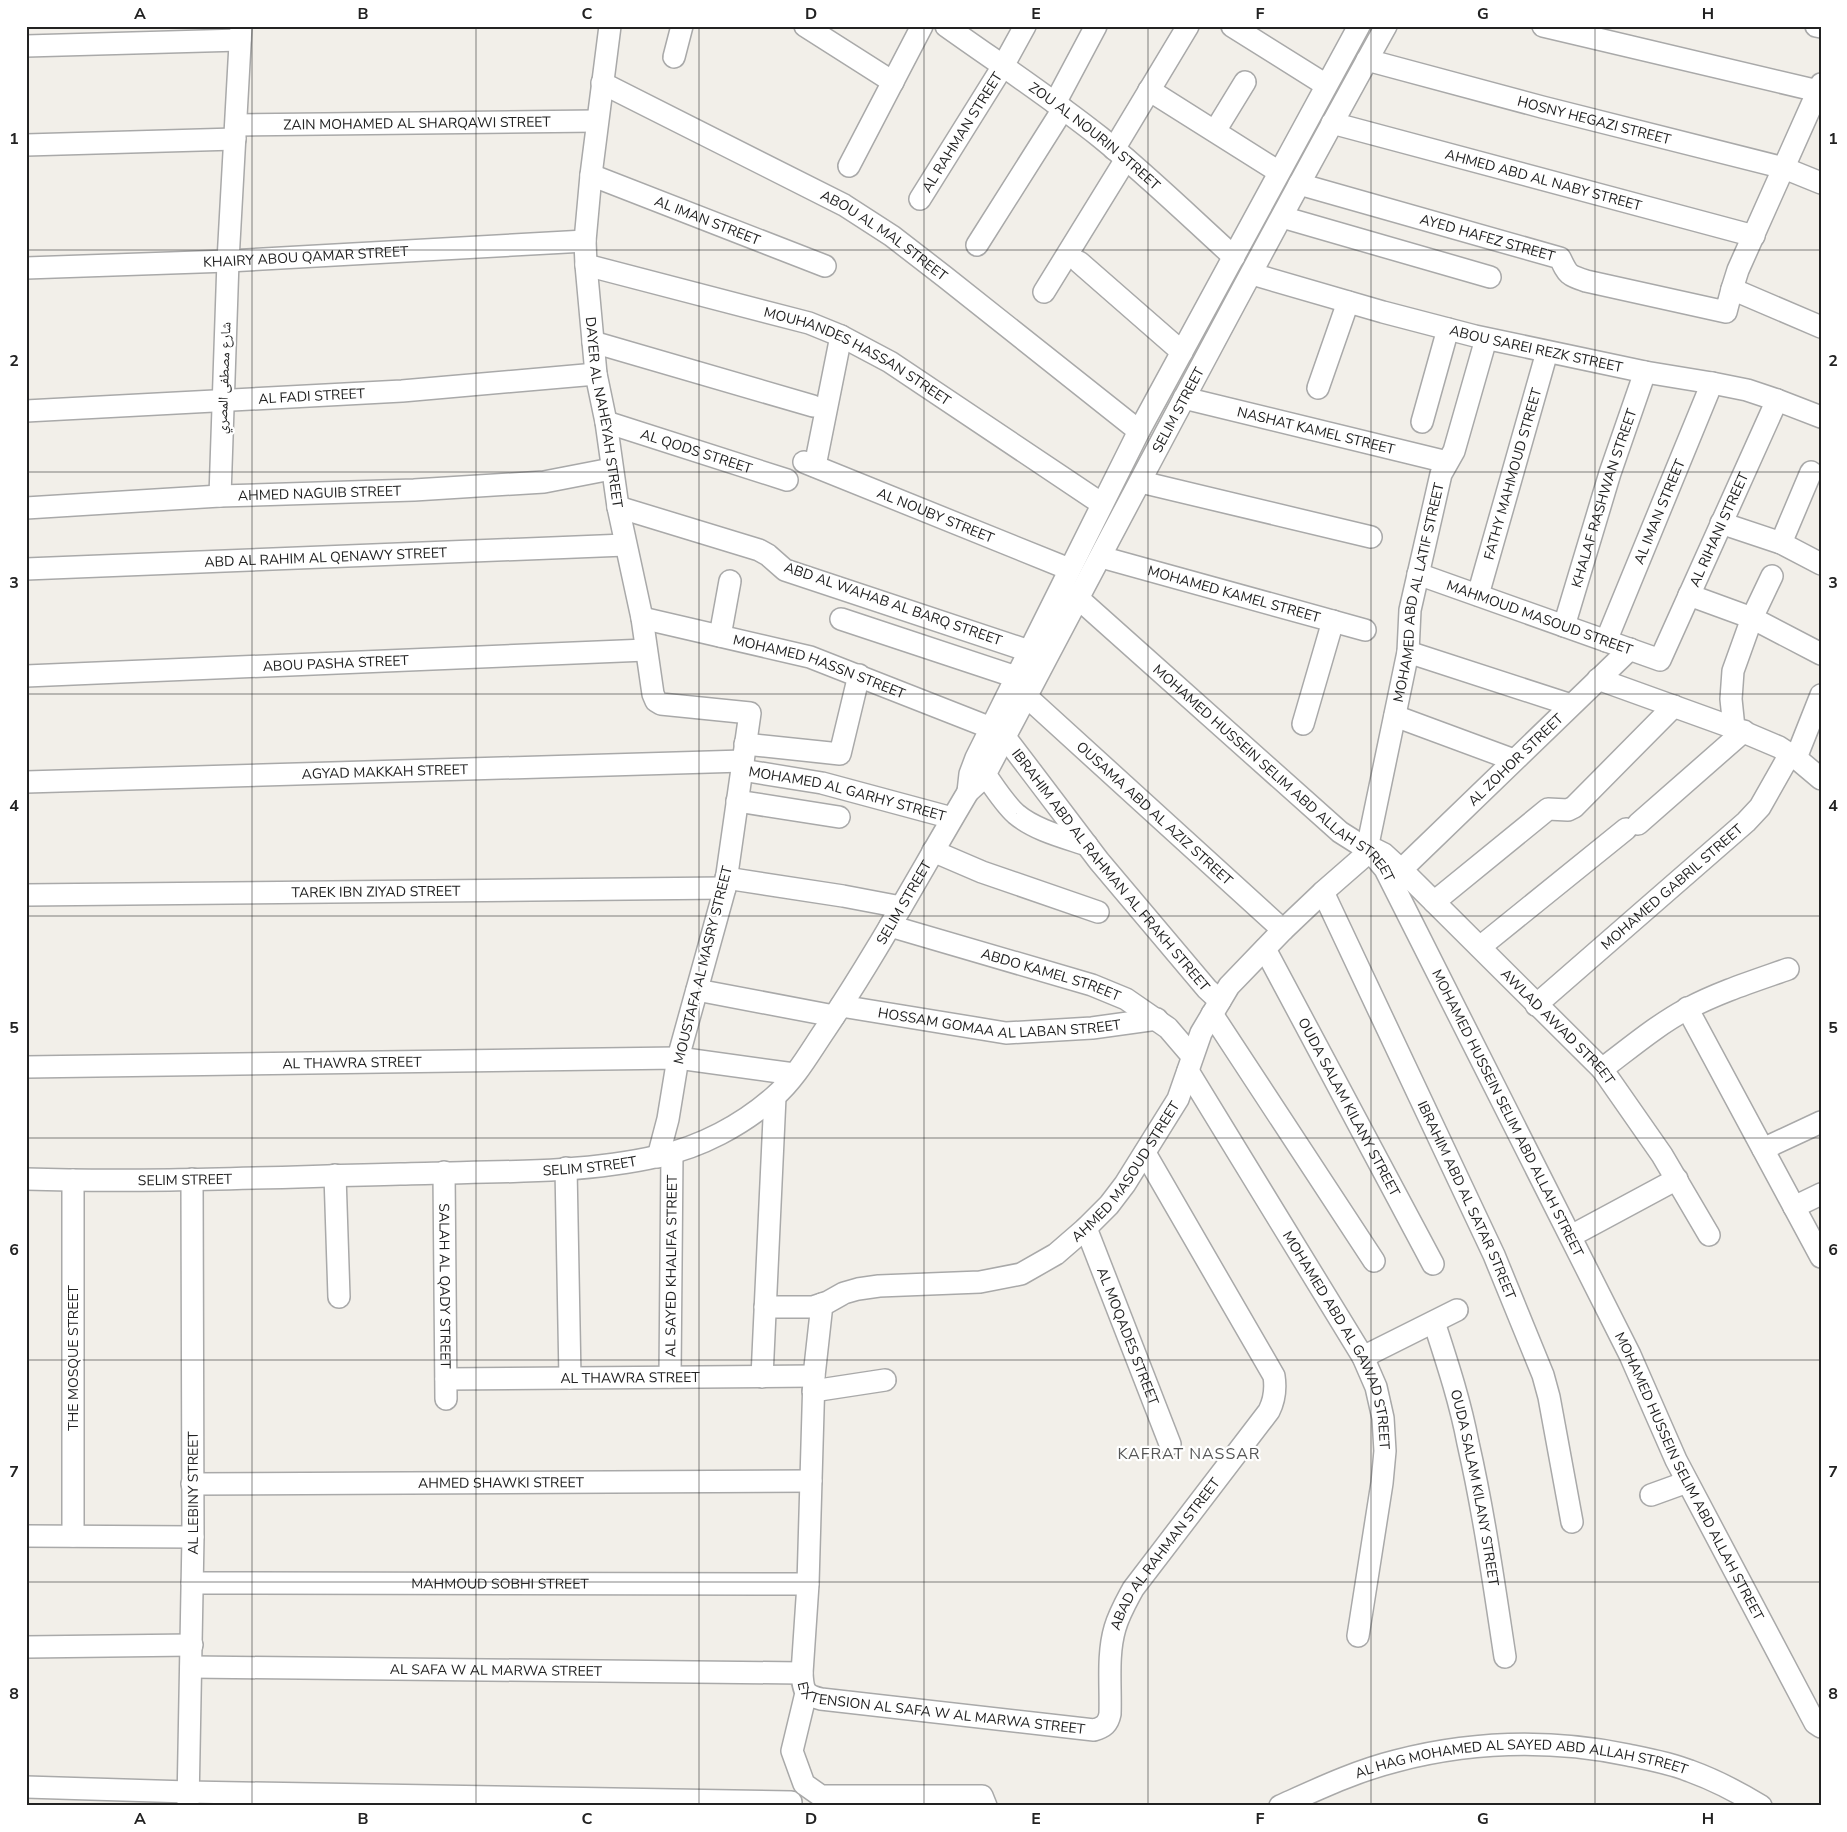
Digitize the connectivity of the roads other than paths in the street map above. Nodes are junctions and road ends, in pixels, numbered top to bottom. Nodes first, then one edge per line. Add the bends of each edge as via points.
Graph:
1 (610, 26) edge
2 (682, 26) edge
3 (805, 26) edge
4 (922, 26) edge
5 (946, 26) edge
6 (1025, 26) edge
7 (1096, 26) edge
8 (1188, 26) edge
9 (1232, 26) edge
10 (1359, 26) edge
11 (1386, 26) edge
12 (1543, 26) edge
13 (1816, 26) edge
14 (1821, 27) edge
15 (240, 33) edge
16 (26, 46) edge
17 (674, 57) dead end
18 (1368, 60) junction
19 (1003, 66) junction
20 (893, 82) junction
21 (1245, 82) dead end
22 (602, 83) junction
23 (1326, 84) junction
24 (1819, 87) edge
25 (1150, 90) junction
26 (1059, 106) junction
27 (597, 120) junction
28 (1332, 123) junction
29 (1215, 131) junction
30 (236, 132) junction
31 (26, 145) edge
32 (1120, 154) junction
33 (849, 166) dead end
34 (1784, 168) junction
35 (1278, 172) junction
36 (591, 175) junction
37 (1821, 183) edge
38 (1299, 184) junction
39 (920, 199) dead end
40 (1282, 217) junction
41 (1754, 236) junction
42 (585, 241) junction
43 (977, 245) dead end
44 (1234, 257) junction
45 (228, 260) junction
46 (1080, 262) dead end
47 (586, 265) junction
48 (825, 266) dead end
49 (26, 268) edge
50 (1252, 274) junction
51 (1490, 277) dead end
52 (1732, 288) junction
53 (1044, 292) dead end
54 (1348, 302) junction
55 (1819, 322) edge
56 (1448, 329) junction
57 (841, 336) junction
58 (1486, 339) junction
59 (593, 342) junction
60 (1182, 352) junction
61 (1547, 352) junction
62 (1645, 372) junction
63 (596, 374) junction
64 (1712, 383) junction
65 (1318, 388) dead end
66 (1184, 398) junction
67 (223, 400) junction
68 (1777, 400) junction
69 (813, 406) dead end
70 (26, 411) edge
71 (1821, 417) edge
72 (606, 422) junction
73 (1422, 422) dead end
74 (1139, 431) junction
75 (1447, 462) junction
76 (611, 469) junction
77 (1811, 472) dead end
78 (787, 480) dead end
79 (1141, 482) junction
80 (220, 496) junction
81 (1102, 504) junction
82 (618, 507) junction
83 (26, 508) edge
84 (1721, 523) junction
85 (1371, 537) dead end
86 (1781, 543) junction
87 (625, 544) junction
88 (1101, 557) junction
89 (1821, 564) edge
90 (26, 569) edge
91 (1069, 569) junction
92 (1418, 574) junction
93 (1772, 576) dead end
94 (730, 581) dead end
95 (1478, 595) junction
96 (1689, 595) junction
97 (1079, 599) junction
98 (642, 618) junction
99 (1752, 618) junction
100 (841, 619) dead end
101 (1333, 622) junction
102 (1564, 626) junction
103 (1365, 630) dead end
104 (720, 636) junction
105 (1606, 641) junction
106 (1630, 649) junction
107 (646, 650) junction
108 (1029, 651) junction
109 (1408, 652) junction
110 (1821, 654) edge
111 (1660, 660) joint
112 (860, 675) junction
113 (26, 676) edge
114 (1016, 677) junction
115 (1598, 679) junction
116 (1821, 695) edge
117 (1026, 696) junction
118 (1571, 705) junction
119 (1674, 706) junction
120 (750, 713) joint
121 (1395, 716) junction
122 (1303, 724) dead end
123 (1739, 729) junction
124 (998, 732) junction
125 (1793, 756) junction
126 (743, 759) junction
127 (1514, 760) junction
128 (985, 774) junction
129 (1821, 779) edge
130 (26, 782) edge
131 (968, 792) junction
132 (737, 801) junction
133 (839, 817) dead end
134 (952, 818) junction
135 (1087, 845) junction
136 (1368, 850) junction
137 (933, 851) junction
138 (1401, 870) junction
139 (726, 883) junction
140 (1323, 892) junction
141 (26, 895) edge
142 (1434, 902) junction
143 (901, 907) junction
144 (1098, 912) dead end
145 (890, 926) junction
146 (1283, 930) junction
147 (1480, 947) junction
148 (1265, 950) junction
149 (1788, 969) dead end
150 (697, 990) junction
151 (1536, 1005) junction
152 (1216, 1008) junction
153 (1688, 1008) junction
154 (838, 1011) junction
155 (1157, 1019) junction
156 (678, 1058) junction
157 (1190, 1064) junction
158 (26, 1067) edge
159 (1602, 1069) junction
160 (794, 1074) junction
161 (775, 1097) junction
162 (1821, 1122) edge
163 (1763, 1149) junction
164 (1145, 1153) junction
165 (665, 1155) junction
166 (566, 1168) junction
167 (444, 1172) junction
168 (335, 1175) junction
169 (26, 1179) edge
170 (1677, 1179) junction
171 (73, 1180) junction
172 (192, 1180) junction
173 (1821, 1194) edge
174 (1794, 1207) junction
175 (1086, 1228) junction
176 (1709, 1235) dead end
177 (1570, 1236) junction
178 (1821, 1257) edge
179 (1374, 1261) dead end
180 (1433, 1264) dead end
181 (339, 1297) dead end
182 (822, 1304) junction
183 (765, 1307) junction
184 (1457, 1310) dead end
185 (1434, 1322) junction
186 (1363, 1357) junction
187 (762, 1377) junction
188 (570, 1378) junction
189 (670, 1378) junction
190 (885, 1380) dead end
191 (813, 1384) junction
192 (446, 1389) joint
193 (1170, 1444) dead end
194 (810, 1481) junction
195 (1687, 1482) junction
196 (192, 1484) junction
197 (1652, 1494) dead end
198 (1572, 1522) dead end
199 (26, 1536) edge
200 (73, 1536) junction
201 (193, 1537) junction
202 (192, 1583) junction
203 (808, 1584) junction
204 (1358, 1636) dead end
205 (192, 1645) junction
206 (26, 1647) edge
207 (1506, 1657) dead end
208 (191, 1667) junction
209 (804, 1683) junction
210 (1818, 1725) edge
211 (1094, 1730) joint
212 (26, 1787) edge
213 (188, 1799) edge
214 (791, 1802) dead end
215 (986, 1806) edge
216 (1280, 1806) edge
217 (1761, 1806) edge

1 - 22 street, DAYER AL NAHEYAH STREET
2 - 17 street
3 - 20 street
4 - 20 street
5 - 19 street, ZOU AL NOURIN STREET
6 - 19 street, AL RAHMAN STREET
7 - 26 street
8 - 25 street
9 - 23 street
10 - 23 street, SELIM STREET
11 - 18 street, SELIM STREET
12 - 24 street
13 - 14 street
15 - 16 street
15 - 30 street
18 - 28 street, SELIM STREET
18 - 34 street, HOSNY HEGAZI STREET
19 - 26 street, ZOU AL NOURIN STREET
19 - 39 street, AL RAHMAN STREET
20 - 33 street
21 - 29 street
22 - 27 street, DAYER AL NAHEYAH STREET
22 - 74 street, ABOU AL MAL STREET via 844,205 892,236
23 - 35 street, SELIM STREET
24 - 34 street
25 - 29 street
25 - 32 street
26 - 32 street, ZOU AL NOURIN STREET
26 - 43 street
27 - 30 street, ZAIN MOHAMED AL SHARQAWI STREET
27 - 36 street, DAYER AL NAHEYAH STREET
28 - 38 street, SELIM STREET
28 - 41 street, AHMED ABD AL NABY STREET
29 - 35 street
30 - 31 street, ZAIN MOHAMED AL SHARQAWI STREET
30 - 45 street
32 - 44 street, ZOU AL NOURIN STREET
32 - 53 street
34 - 37 street, HOSNY HEGAZI STREET
34 - 41 street
35 - 44 street, SELIM STREET
36 - 42 street, DAYER AL NAHEYAH STREET
36 - 48 street, AL IMAN STREET
38 - 40 street, SELIM STREET
38 - 52 street, AYED HAFEZ STREET via 1560,258 1566,271 1586,281 1726,312
40 - 50 street, SELIM STREET
40 - 51 street
41 - 52 street
42 - 45 street, KHAIRY ABOU QAMAR STREET
42 - 47 street, DAYER AL NAHEYAH STREET
44 - 60 street, SELIM STREET
45 - 49 street, KHAIRY ABOU QAMAR STREET
45 - 67 street, شارع مصطفى المصري
46 - 60 street
47 - 57 street, MOUHANDES HASSAN STREET via 809,323
47 - 59 street, DAYER AL NAHEYAH STREET
50 - 54 street, ABOU SAREI REZK STREET
50 - 66 street, SELIM STREET
52 - 55 street
54 - 56 street, ABOU SAREI REZK STREET
54 - 65 street
56 - 58 street, ABOU SAREI REZK STREET
56 - 73 street
57 - 81 street, MOUHANDES HASSAN STREET via 890,362
57 - 91 street, AL NOUBY STREET via 809,464
58 - 61 street, ABOU SAREI REZK STREET
58 - 75 street, MOHAMED ABD AL LATIF STREET via 1454,451
59 - 63 street, DAYER AL NAHEYAH STREET
59 - 69 street
60 - 74 street, SELIM STREET
61 - 62 street, ABOU SAREI REZK STREET
61 - 95 street, FATHY MAHMOUD STREET
62 - 64 street, ABOU SAREI REZK STREET
62 - 102 street, KHALAF RASHWAN STREET via 1610,472
63 - 67 street, AL FADI STREET via 402,391
63 - 72 street, DAYER AL NAHEYAH STREET
64 - 68 street, ABOU SAREI REZK STREET
64 - 105 street, AL IMAN STREET
66 - 75 street, NASHAT KAMEL STREET
66 - 79 street, SELIM STREET
67 - 70 street, AL FADI STREET
67 - 80 street, شارع مصطفى المصري
68 - 71 street, ABOU SAREI REZK STREET
68 - 84 street, AL RIHANI STREET
72 - 76 street, DAYER AL NAHEYAH STREET
72 - 78 street, AL QODS STREET
74 - 81 street, SELIM STREET
75 - 92 street, MOHAMED ABD AL LATIF STREET via 1441,474
76 - 80 street, AHMED NAGUIB STREET via 544,482
76 - 82 street, DAYER AL NAHEYAH STREET
77 - 86 street
79 - 85 street
79 - 88 street, SELIM STREET
80 - 83 street, AHMED NAGUIB STREET
81 - 91 street, SELIM STREET
82 - 87 street, DAYER AL NAHEYAH STREET
82 - 108 street, ABD AL WAHAB AL BARQ STREET via 759,550 785,570
84 - 86 street
84 - 96 street, AL RIHANI STREET
86 - 89 street
87 - 90 street, ABD AL RAHIM AL QENAWY STREET
87 - 98 street, DAYER AL NAHEYAH STREET
88 - 97 street, SELIM STREET
88 - 101 street, MOHAMED KAMEL STREET
91 - 108 street, SELIM STREET
92 - 95 street, MAHMOUD MASOUD STREET
92 - 109 street, MOHAMED ABD AL LATIF STREET via 1410,610
93 - 99 street
94 - 104 street
95 - 102 street, MAHMOUD MASOUD STREET
96 - 99 street
96 - 111 street, AL RIHANI STREET
97 - 117 street, SELIM STREET
97 - 136 street, MOHAMED HUSSEIN SELIM ABD ALLAH STREET via 1340,832
98 - 104 street, MOHAMED HASSN STREET
98 - 107 street, DAYER AL NAHEYAH STREET
99 - 110 street
99 - 123 street via 1733,671 1731,699
100 - 114 street
101 - 103 street, MOHAMED KAMEL STREET
101 - 122 street
102 - 105 street, MAHMOUD MASOUD STREET
104 - 112 street, MOHAMED HASSN STREET via 810,657
105 - 106 street, MAHMOUD MASOUD STREET
106 - 111 street, MAHMOUD MASOUD STREET
106 - 115 street, AL ZOHOR STREET
107 - 113 street, ABOU PASHA STREET
107 - 120 street, DAYER AL NAHEYAH STREET via 652,694 656,701
108 - 114 street, SELIM STREET
109 - 118 street
109 - 121 street, MOHAMED ABD AL LATIF STREET
112 - 124 street, MOHAMED HASSN STREET
112 - 126 street via 840,754
114 - 124 street, SELIM STREET
115 - 118 street, AL ZOHOR STREET
115 - 119 street
116 - 125 street, MOHAMED GABRIL STREET
117 - 124 street, SELIM STREET
117 - 146 street, OUSAMA ABD AL AZIZ STREET
118 - 127 street, AL ZOHOR STREET
119 - 123 street
119 - 142 street via 1574,807 1568,810 1548,809
120 - 126 street, MOUSTAFA AL MASRY STREET
121 - 127 street
121 - 136 street, MOHAMED ABD AL LATIF STREET
123 - 125 street
123 - 147 street via 1632,826
124 - 128 street, SELIM STREET
124 - 131 street, SELIM STREET via 970,774
124 - 135 street, IBRAHIM ABD AL RAHMAN AL FRAKH STREET
125 - 129 street
125 - 151 street, MOHAMED GABRIL STREET via 1760,807 1746,822
126 - 130 street, AGYAD MAKKAH STREET
126 - 132 street, MOUSTAFA AL MASRY STREET
126 - 134 street, MOHAMED AL GARHY STREET
127 - 138 street, AL ZOHOR STREET
128 - 131 street, SELIM STREET
128 - 135 street via 1014,813 1025,821
131 - 134 street, SELIM STREET
132 - 133 street
132 - 139 street, MOUSTAFA AL MASRY STREET
134 - 137 street, SELIM STREET
135 - 152 street, IBRAHIM ABD AL RAHMAN AL FRAKH STREET via 1207,989
136 - 138 street, AWLAD AWAD STREET via 1384,854
136 - 140 street, AHMED MASOUD STREET
136 - 177 street, MOHAMED HUSSEIN SELIM ABD ALLAH STREET via 1385,869
137 - 143 street, SELIM STREET
137 - 144 street via 982,872
138 - 142 street, AWLAD AWAD STREET
139 - 141 street, TAREK IBN ZIYAD STREET
139 - 143 street, TAREK IBN ZIYAD STREET via 833,894
139 - 150 street, MOUSTAFA AL MASRY STREET
140 - 146 street, AHMED MASOUD STREET
140 - 198 street, IBRAHIM ABD AL SATAR STREET via 1494,1255 1539,1366 1549,1397
142 - 147 street, AWLAD AWAD STREET
143 - 145 street, SELIM STREET
145 - 154 street, SELIM STREET
145 - 155 street, ABDO KAMEL STREET via 1092,985 1126,999
146 - 148 street, AHMED MASOUD STREET
147 - 151 street, AWLAD AWAD STREET
148 - 152 street, AHMED MASOUD STREET via 1229,986
148 - 180 street, OUDA SALAM KILANY STREET
149 - 153 street
150 - 154 street, HOSSAM GOMAA AL LABAN STREET
150 - 156 street, MOUSTAFA AL MASRY STREET
151 - 159 street, AWLAD AWAD STREET
152 - 157 street, AHMED MASOUD STREET via 1201,1033
152 - 179 street
153 - 159 street
153 - 163 street
154 - 155 street, HOSSAM GOMAA AL LABAN STREET via 1006,1033 1092,1028
154 - 160 street, SELIM STREET
155 - 157 street, ABDO KAMEL STREET via 1168,1028
156 - 158 street, AL THAWRA STREET
156 - 160 street, AL THAWRA STREET
156 - 165 street, MOUSTAFA AL MASRY STREET
157 - 164 street, AHMED MASOUD STREET via 1178,1099
157 - 186 street, MOHAMED ABD AL GAWAD STREET
159 - 170 street, AWLAD AWAD STREET
160 - 161 street, SELIM STREET
161 - 165 street, SELIM STREET via 718,1135
161 - 183 street
162 - 163 street
163 - 174 street
164 - 175 street, AHMED MASOUD STREET via 1109,1205
164 - 211 street, ABAD AL RAHMAN STREET via 1274,1376 1276,1388 1269,1411 1133,1589 1122,1608 1114,1629 1111,1651 1110,1714 1102,1728
165 - 166 street, SELIM STREET
165 - 189 street, AL SAYED KHALIFA STREET
166 - 167 street, SELIM STREET
166 - 188 street
167 - 168 street, SELIM STREET
167 - 192 street, SALAH AL QADY STREET
168 - 172 street, SELIM STREET
168 - 181 street
169 - 171 street, SELIM STREET
170 - 176 street, AWLAD AWAD STREET
170 - 177 street
171 - 172 street, SELIM STREET
171 - 200 street, THE MOSQUE STREET
172 - 196 street, AL LEBINY STREET
173 - 174 street
174 - 178 street
175 - 182 street, AHMED MASOUD STREET via 1056,1254 1021,1274 980,1282 858,1289
175 - 193 street, AL MOQADES STREET
177 - 195 street, MOHAMED HUSSEIN SELIM ABD ALLAH STREET via 1630,1355
182 - 183 street, AHMED MASOUD STREET via 813,1307
182 - 191 street
183 - 187 street
184 - 185 street
185 - 186 street
185 - 207 street, OUDA SALAM KILANY STREET via 1468,1442
186 - 204 street, MOHAMED ABD AL GAWAD STREET via 1376,1387 1385,1451
187 - 189 street, AL THAWRA STREET
187 - 191 street, AL THAWRA STREET
188 - 189 street, AL THAWRA STREET
188 - 192 street, AL THAWRA STREET
190 - 191 street, AL THAWRA STREET
191 - 194 street
194 - 196 street, AHMED SHAWKI STREET
194 - 203 street
195 - 197 street
195 - 210 street, MOHAMED HUSSEIN SELIM ABD ALLAH STREET
196 - 201 street, AL LEBINY STREET
199 - 200 street
200 - 201 street
201 - 202 street, AL LEBINY STREET
202 - 203 street, MAHMOUD SOBHI STREET
202 - 205 street, AL LEBINY STREET
203 - 209 street
205 - 206 street
205 - 208 street, AL LEBINY STREET
208 - 209 street, AL SAFA W AL MARWA STREET
208 - 213 street, AL LEBINY STREET
209 - 211 street, EXTENSION AL SAFA W AL MARWA STREET via 812,1697 821,1700
209 - 215 street via 792,1751 804,1784 821,1796 982,1796
212 - 213 street
213 - 214 street
216 - 217 street, AL HAG MOHAMED AL SAYED ABD ALLAH STREET via 1394,1761 1460,1748 1544,1743 1595,1748 1688,1770 1731,1788

